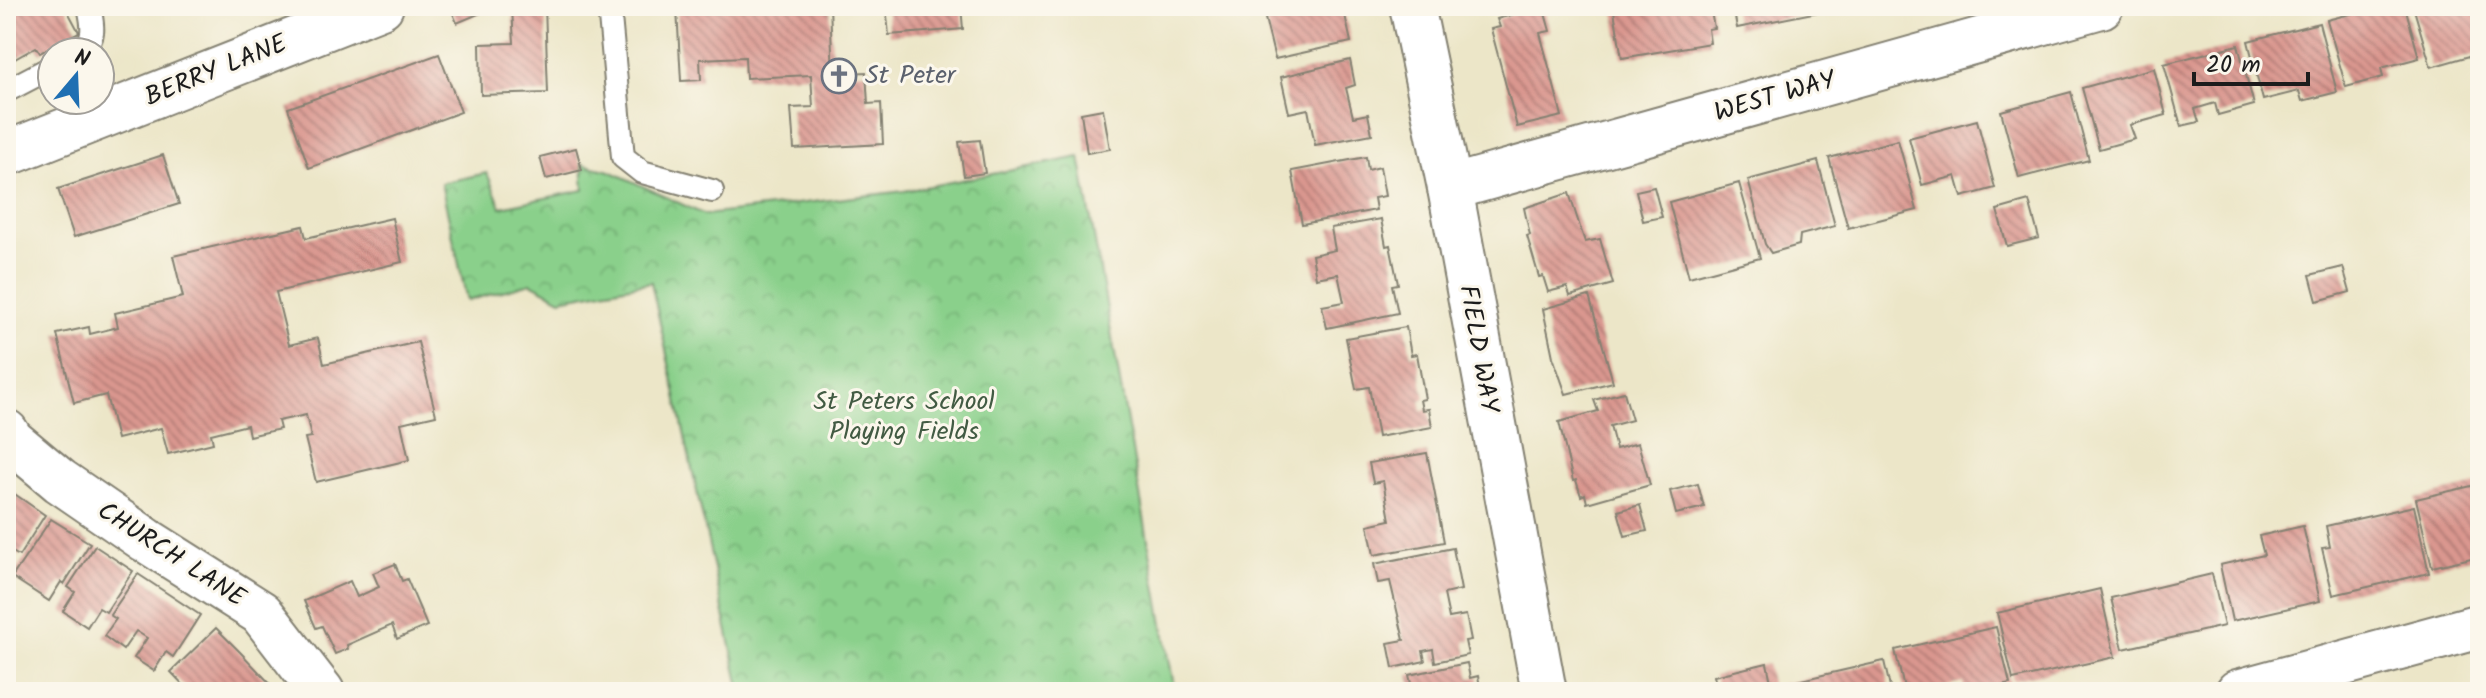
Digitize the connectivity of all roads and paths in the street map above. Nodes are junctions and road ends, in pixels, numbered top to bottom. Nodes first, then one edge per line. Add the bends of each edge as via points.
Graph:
1 (89, 6) edge
2 (609, 6) edge
3 (1412, 6) edge
4 (2101, 6) edge
5 (357, 10) edge
6 (92, 36) edge
7 (36, 75) edge
8 (6, 91) edge
9 (6, 154) edge
10 (1450, 188) junction
11 (712, 191) dead end
12 (6, 432) edge
13 (2480, 626) edge
14 (322, 692) edge
15 (1544, 692) edge
16 (2238, 692) edge

1 - 6 lane
2 - 11 lane via 623,157 642,172
3 - 10 street, FIELD WAY
4 - 10 street, WEST WAY
5 - 9 street, BERRY LANE
7 - 8 lane
10 - 15 street, FIELD WAY
12 - 14 street, CHURCH LANE via 60,481 261,613
13 - 16 street

